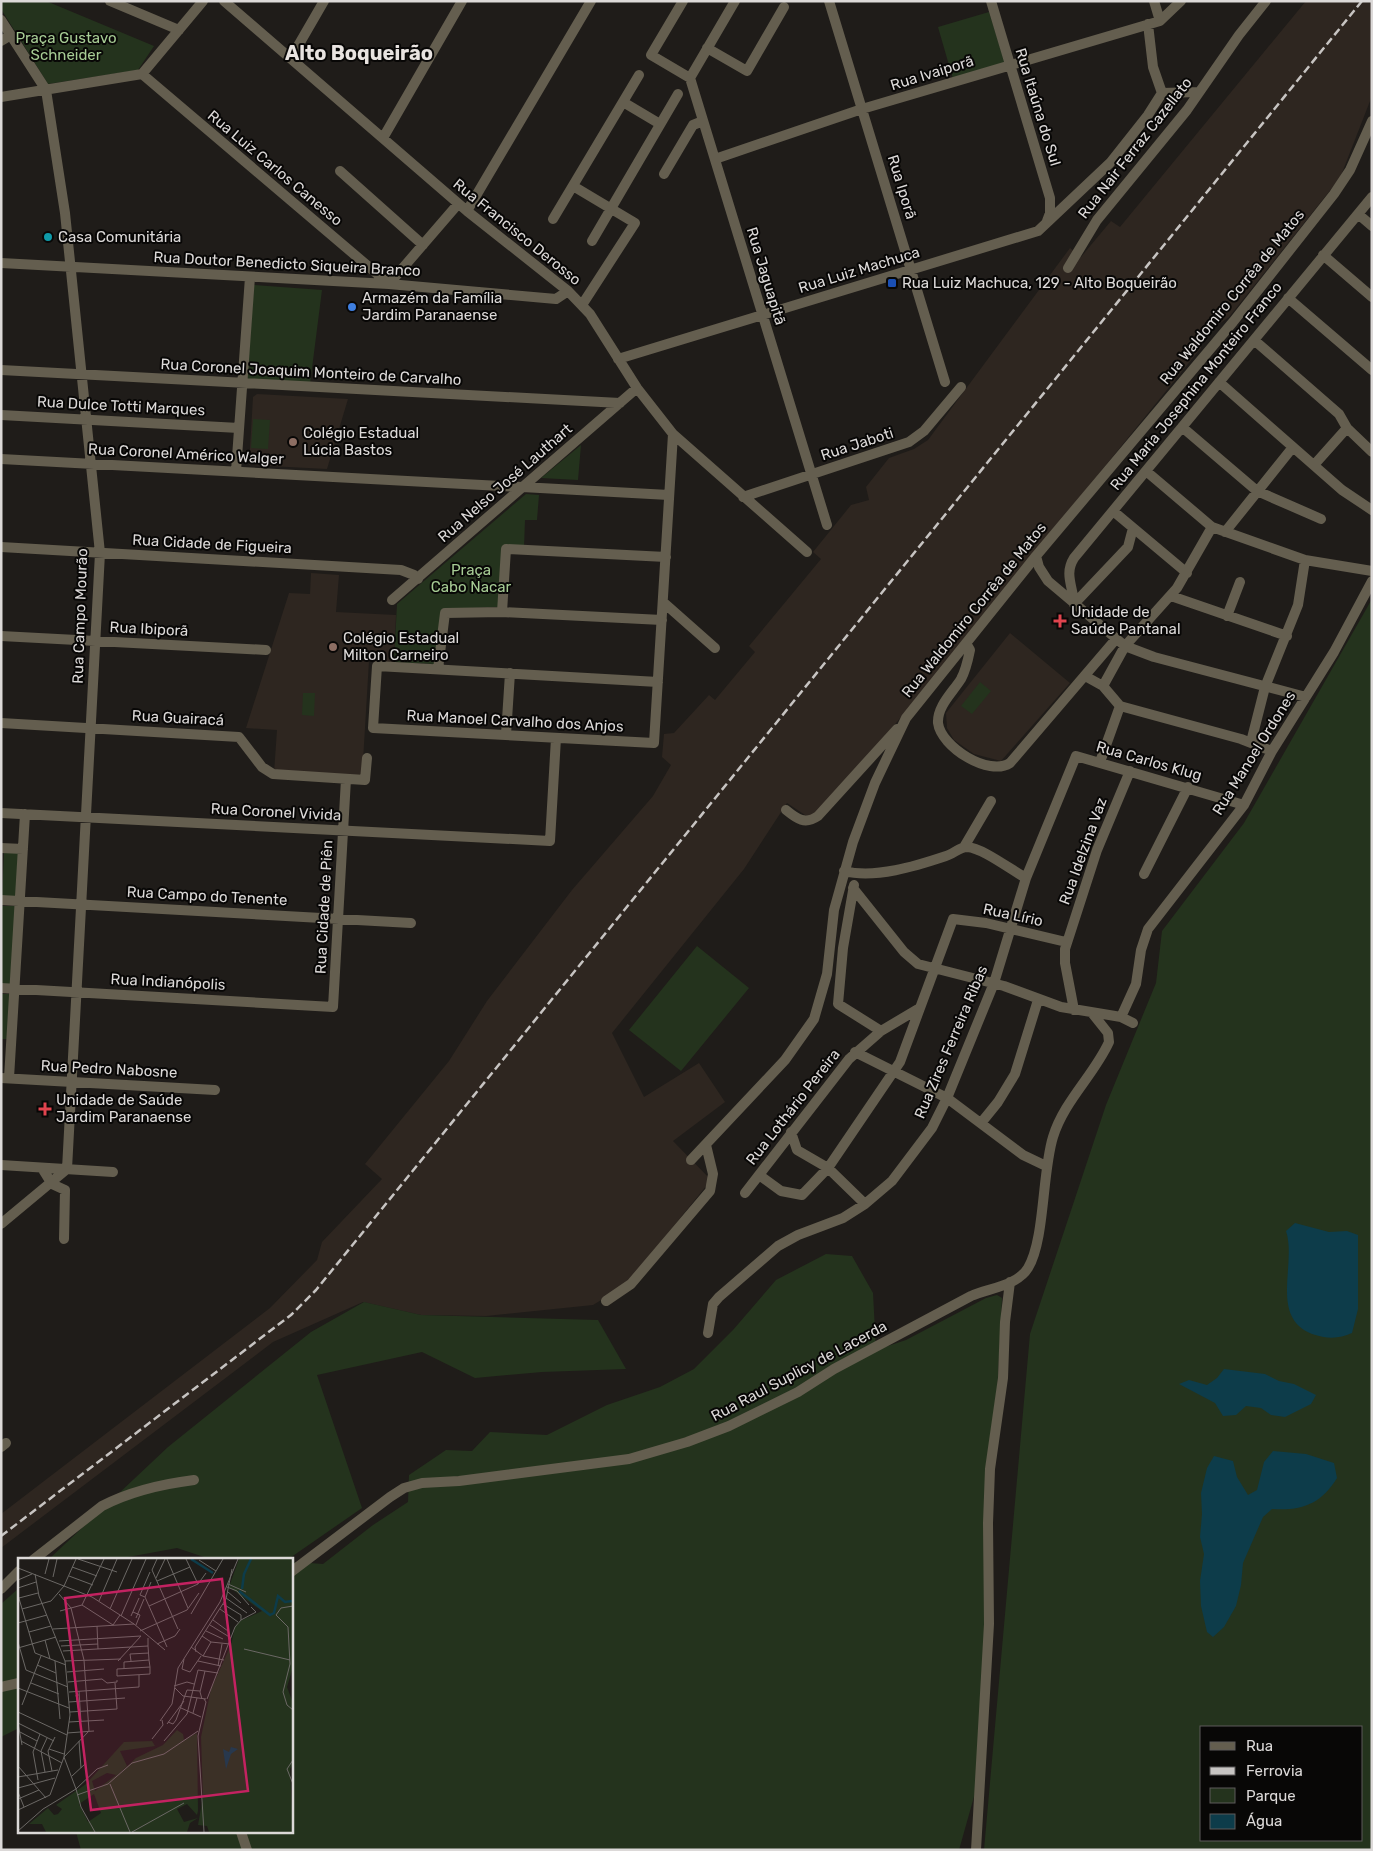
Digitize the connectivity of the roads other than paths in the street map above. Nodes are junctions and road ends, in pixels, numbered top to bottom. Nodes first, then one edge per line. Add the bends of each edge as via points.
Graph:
1 (110, 1) edge
2 (203, 1) edge
3 (224, 1) edge
4 (324, 1) edge
5 (462, 1) edge
6 (591, 1) edge
7 (683, 1) edge
8 (830, 1) edge
9 (991, 1) edge
10 (1154, 1) edge
11 (1181, 1) edge
12 (1266, 1) edge
13 (730, 3) edge
14 (784, 7) dead end
15 (1, 20) edge
16 (1160, 20) junction
17 (1148, 24) junction
18 (179, 30) junction
19 (11, 35) junction
20 (1, 41) edge
21 (707, 48) junction
22 (291, 58) junction
23 (1010, 65) junction
24 (142, 74) junction
25 (639, 75) dead end
26 (690, 78) junction
27 (46, 90) junction
28 (1198, 92) junction
29 (1162, 93) junction
30 (678, 94) dead end
31 (1, 97) edge
32 (622, 102) junction
33 (862, 110) junction
34 (703, 121) junction
35 (1372, 121) edge
36 (660, 124) junction
37 (383, 138) junction
38 (715, 159) junction
39 (340, 171) dead end
40 (664, 174) dead end
41 (573, 186) junction
42 (1372, 197) edge
43 (458, 204) junction
44 (611, 208) junction
45 (467, 211) junction
46 (1358, 214) junction
47 (553, 219) dead end
48 (1047, 221) junction
49 (1372, 226) edge
50 (592, 241) dead end
51 (423, 245) junction
52 (1323, 256) junction
53 (1, 263) edge
54 (70, 266) junction
55 (1068, 268) dead end
56 (911, 270) junction
57 (250, 277) junction
58 (389, 284) junction
59 (568, 291) junction
60 (1372, 297) edge
61 (1288, 298) junction
62 (582, 305) junction
63 (762, 315) junction
64 (1254, 340) junction
65 (618, 359) junction
66 (1, 370) edge
67 (1372, 370) edge
68 (82, 375) junction
69 (945, 382) dead end
70 (1219, 382) junction
71 (241, 383) junction
72 (961, 387) dead end
73 (637, 388) junction
74 (620, 404) junction
75 (1, 415) edge
76 (86, 420) junction
77 (1182, 426) junction
78 (238, 428) junction
79 (1347, 428) junction
80 (673, 434) junction
81 (1293, 446) junction
82 (1372, 452) edge
83 (1, 459) edge
84 (90, 464) junction
85 (1314, 465) junction
86 (236, 471) junction
87 (1146, 471) junction
88 (811, 474) junction
89 (524, 487) junction
90 (1257, 491) junction
91 (669, 495) junction
92 (742, 497) junction
93 (1372, 510) edge
94 (1113, 511) junction
95 (1321, 519) dead end
96 (827, 525) dead end
97 (1134, 528) junction
98 (1212, 528) junction
99 (1225, 532) junction
100 (1, 547) edge
101 (806, 552) dead end
102 (100, 553) junction
103 (1036, 556) junction
104 (666, 558) junction
105 (1305, 560) junction
106 (1372, 571) edge
107 (1187, 573) junction
108 (418, 579) junction
109 (1372, 581) edge
110 (1240, 582) dead end
111 (1171, 596) junction
112 (392, 600) dead end
113 (663, 602) junction
114 (1074, 604) junction
115 (502, 612) junction
116 (1227, 616) junction
117 (662, 620) junction
118 (1, 636) edge
119 (1287, 636) junction
120 (1116, 639) junction
121 (95, 641) junction
122 (966, 643) junction
123 (1126, 646) junction
124 (715, 648) dead end
125 (266, 650) dead end
126 (438, 670) junction
127 (510, 674) junction
128 (1084, 676) junction
129 (658, 682) junction
130 (1103, 686) junction
131 (1265, 687) junction
132 (1306, 697) junction
133 (1120, 706) junction
134 (906, 718) junction
135 (1, 723) edge
136 (90, 728) junction
137 (506, 735) junction
138 (556, 738) junction
139 (1251, 742) junction
140 (1272, 751) junction
141 (1076, 756) joint
142 (367, 758) dead end
143 (1100, 762) junction
144 (1130, 771) junction
145 (346, 779) junction
146 (1188, 787) junction
147 (990, 801) dead end
148 (1244, 805) junction
149 (786, 810) dead end
150 (1, 813) edge
151 (25, 814) junction
152 (86, 817) junction
153 (343, 831) junction
154 (964, 847) junction
155 (1, 848) edge
156 (23, 849) junction
157 (844, 871) junction
158 (855, 874) junction
159 (1144, 874) dead end
160 (1026, 878) junction
161 (854, 888) junction
162 (1, 900) edge
163 (20, 901) junction
164 (81, 904) junction
165 (338, 919) junction
166 (411, 923) dead end
167 (1011, 929) junction
168 (1066, 942) junction
169 (935, 969) junction
170 (994, 983) junction
171 (1, 988) edge
172 (14, 989) junction
173 (76, 992) junction
174 (1038, 1000) junction
175 (333, 1007) joint
176 (918, 1008) junction
177 (1074, 1010) junction
178 (1092, 1013) junction
179 (1121, 1017) junction
180 (1133, 1023) dead end
181 (881, 1031) junction
182 (6, 1041) edge
183 (856, 1052) junction
184 (893, 1073) junction
185 (5, 1078) edge
186 (72, 1082) junction
187 (215, 1090) dead end
188 (947, 1098) junction
189 (981, 1124) junction
190 (791, 1132) junction
191 (706, 1145) junction
192 (691, 1160) dead end
193 (1, 1165) edge
194 (1046, 1166) junction
195 (42, 1168) junction
196 (828, 1168) junction
197 (67, 1169) junction
198 (113, 1172) dead end
199 (759, 1175) junction
200 (52, 1184) junction
201 (745, 1193) dead end
202 (865, 1204) junction
203 (1, 1224) edge
204 (64, 1239) dead end
205 (1010, 1282) junction
206 (606, 1302) dead end
207 (708, 1333) dead end
208 (194, 1480) dead end
209 (36, 1558) edge
210 (292, 1571) edge
211 (18, 1572) edge
212 (1, 1589) edge
213 (18, 1683) edge
214 (1, 1687) edge
215 (242, 1834) edge
216 (247, 1850) edge
217 (976, 1850) edge

1 - 18 street
2 - 18 street
3 - 22 street, Rua Francisco Derosso
4 - 22 street
5 - 37 street
6 - 45 street
7 - 26 street via 652,55
8 - 33 street, Rua Iporã
9 - 23 street, Rua Itaúna do Sul
10 - 16 street
11 - 16 street
12 - 28 street, Rua Nair Ferraz Cazellato
13 - 21 street
14 - 21 street via 747,71
15 - 19 street, Rua Campo Mourão
16 - 17 street, Rua Ivaiporã
17 - 23 street, Rua Ivaiporã
17 - 29 street via 1153,67
18 - 24 street
19 - 20 street
19 - 27 street, Rua Campo Mourão
21 - 26 street
22 - 37 street, Rua Francisco Derosso
23 - 33 street, Rua Ivaiporã
23 - 48 street, Rua Itaúna do Sul via 1050,198
24 - 27 street
24 - 58 street, Rua Luiz Carlos Canesso
25 - 32 street
26 - 34 street, Rua Jaguapitã
27 - 31 street
27 - 54 street, Rua Campo Mourão
28 - 29 street
28 - 55 street, Rua Nair Ferraz Cazellato via 1187,110 1097,220
29 - 48 street, Rua Luiz Machuca via 1110,164
30 - 36 street
32 - 36 street
32 - 41 street
33 - 38 street, Rua Ivaiporã
33 - 56 street, Rua Iporã
34 - 38 street, Rua Jaguapitã
34 - 40 street via 693,125
35 - 103 street, Rua Waldomiro Corrêa de Matos via 1350,170 1334,194
36 - 44 street
37 - 43 street, Rua Francisco Derosso
38 - 63 street, Rua Jaguapitã
39 - 51 street
41 - 44 street
41 - 47 street
42 - 46 street, Rua Maria Josephina Monteiro Franco
43 - 45 street, Rua Francisco Derosso
43 - 51 street
44 - 50 street
44 - 62 street via 635,223
45 - 59 street, Rua Francisco Derosso
46 - 49 street
46 - 52 street, Rua Maria Josephina Monteiro Franco
48 - 56 street, Rua Luiz Machuca via 1033,233
51 - 58 street
52 - 60 street
52 - 61 street, Rua Maria Josephina Monteiro Franco
53 - 54 street, Rua Doutor Benedicto Siqueira Branco
54 - 57 street, Rua Doutor Benedicto Siqueira Branco
54 - 68 street, Rua Campo Mourão
56 - 63 street, Rua Luiz Machuca
56 - 69 street, Rua Iporã
57 - 58 street, Rua Doutor Benedicto Siqueira Branco
57 - 71 street
58 - 59 street, Rua Doutor Benedicto Siqueira Branco via 556,299
59 - 62 street, Rua Francisco Derosso
61 - 64 street, Rua Maria Josephina Monteiro Franco
61 - 67 street
62 - 65 street, Rua Francisco Derosso
63 - 65 street, Rua Luiz Machuca
63 - 88 street, Rua Jaguapitã
64 - 70 street, Rua Maria Josephina Monteiro Franco
64 - 79 street via 1340,414
65 - 73 street, Rua Francisco Derosso
66 - 68 street, Rua Coronel Joaquim Monteiro de Carvalho
68 - 71 street, Rua Coronel Joaquim Monteiro de Carvalho
68 - 76 street, Rua Campo Mourão
70 - 77 street, Rua Maria Josephina Monteiro Franco
70 - 81 street
71 - 74 street, Rua Coronel Joaquim Monteiro de Carvalho
71 - 78 street
72 - 88 street, Rua Jaboti via 924,431 909,442
73 - 74 street, Rua Nelso José Lauthart
73 - 80 street, Rua Francisco Derosso
74 - 89 street, Rua Nelso José Lauthart
75 - 76 street, Rua Dulce Totti Marques
76 - 78 street, Rua Dulce Totti Marques
76 - 84 street, Rua Campo Mourão
77 - 87 street, Rua Maria Josephina Monteiro Franco
77 - 90 street
78 - 86 street
79 - 82 street
79 - 85 street
80 - 91 street
80 - 92 street, Rua Francisco Derosso
81 - 85 street
81 - 90 street
83 - 84 street, Rua Coronel Américo Walger
84 - 86 street, Rua Coronel Américo Walger
84 - 102 street, Rua Campo Mourão
85 - 93 street via 1350,497
86 - 89 street, Rua Coronel Américo Walger
87 - 94 street, Rua Maria Josephina Monteiro Franco
87 - 98 street
88 - 92 street, Rua Jaboti
88 - 96 street, Rua Jaguapitã
89 - 91 street, Rua Coronel Américo Walger
89 - 108 street, Rua Nelso José Lauthart
90 - 95 street
90 - 99 street
91 - 104 street
92 - 101 street, Rua Francisco Derosso
94 - 97 street
94 - 114 street, Rua Maria Josephina Monteiro Franco via 1070,564 1068,574
97 - 107 street
97 - 114 street via 1128,546
98 - 99 street
98 - 107 street
99 - 105 street
100 - 102 street, Rua Cidade de Figueira
102 - 108 street, Rua Cidade de Figueira via 401,570
102 - 121 street, Rua Campo Mourão
103 - 114 street via 1048,581
103 - 122 street, Rua Waldomiro Corrêa de Matos
104 - 113 street
104 - 115 street via 506,549
105 - 106 street
105 - 119 street via 1298,605
107 - 111 street
108 - 112 street, Rua Nelso José Lauthart
109 - 132 street, Rua Manoel Ordones
110 - 116 street
111 - 116 street
111 - 123 street
113 - 117 street
113 - 124 street
114 - 120 street
115 - 117 street
115 - 126 street via 445,613
116 - 119 street
117 - 129 street
118 - 121 street, Rua Ibiporã
119 - 131 street
120 - 123 street
120 - 128 street
121 - 125 street, Rua Ibiporã
121 - 136 street, Rua Campo Mourão
122 - 128 street via 970,650 965,670 939,714 940,730 960,752 994,767 1010,763
122 - 134 street, Rua Waldomiro Corrêa de Matos
123 - 130 street
123 - 131 street via 1154,657
126 - 127 street
126 - 137 street, Rua Manoel Carvalho dos Anjos via 377,666 373,728
127 - 129 street
127 - 137 street
128 - 130 street
129 - 138 street, Rua Manoel Carvalho dos Anjos via 654,744
130 - 133 street
131 - 132 street
131 - 139 street
132 - 140 street, Rua Manoel Ordones
133 - 139 street
133 - 143 street
134 - 149 street via 818,816 803,821
134 - 157 street, Rua Waldomiro Corrêa de Matos via 868,801
135 - 136 street, Rua Guairacá
136 - 145 street, Rua Guairacá via 239,737 257,762 270,773
136 - 152 street, Rua Campo Mourão
137 - 138 street, Rua Manoel Carvalho dos Anjos
138 - 153 street, Rua Coronel Vivida via 550,841
139 - 140 street
140 - 148 street, Rua Manoel Ordones
141 - 143 street, Rua Carlos Klug
141 - 160 street, Rua Zires Ferreira Ribas
142 - 145 street, Rua Guairacá via 366,780
143 - 144 street, Rua Carlos Klug
144 - 146 street, Rua Carlos Klug
144 - 168 street, Rua Idelzina Vaz via 1097,850
145 - 153 street, Rua Cidade de Piên
146 - 148 street, Rua Carlos Klug
146 - 159 street
147 - 154 street
148 - 179 street, Rua Manoel Ordones via 1148,929 1136,984
150 - 151 street, Rua Coronel Vivida
151 - 152 street, Rua Coronel Vivida
151 - 156 street
152 - 153 street, Rua Coronel Vivida
152 - 164 street, Rua Campo Mourão
153 - 165 street, Rua Cidade de Piên
154 - 158 street via 946,856 882,873
154 - 160 street via 977,850
155 - 156 street
156 - 163 street
157 - 158 street
157 - 191 street, Rua Waldomiro Corrêa de Matos via 832,918 827,974 814,1019 785,1060
158 - 161 street
160 - 167 street, Rua Zires Ferreira Ribas
161 - 169 street via 909,957 918,964
161 - 181 street via 843,948 838,1004
162 - 163 street, Rua Campo do Tenente
163 - 164 street, Rua Campo do Tenente
163 - 172 street
164 - 165 street, Rua Campo do Tenente
164 - 173 street, Rua Campo Mourão
165 - 166 street, Rua Campo do Tenente
165 - 175 street, Rua Cidade de Piên
167 - 168 street, Rua Lírio
167 - 169 street, Rua Lírio via 954,919
167 - 170 street, Rua Zires Ferreira Ribas
168 - 177 street, Rua Idelzina Vaz via 1065,963
169 - 170 street
169 - 176 street
170 - 174 street
170 - 188 street, Rua Zires Ferreira Ribas
171 - 172 street, Rua Indianópolis
172 - 173 street, Rua Indianópolis
172 - 182 street
173 - 175 street, Rua Indianópolis
173 - 186 street, Rua Campo Mourão
174 - 177 street
174 - 189 street via 1015,1074
176 - 181 street, Rua Lothário Pereira
176 - 184 street via 903,1055
177 - 178 street
178 - 179 street
178 - 194 street via 1108,1033 1109,1042 1063,1112
179 - 180 street
181 - 183 street, Rua Lothário Pereira
182 - 185 street
183 - 184 street
183 - 190 street, Rua Lothário Pereira
184 - 188 street
184 - 196 street
185 - 186 street, Rua Pedro Nabosne
186 - 187 street, Rua Pedro Nabosne
186 - 197 street, Rua Campo Mourão
188 - 189 street
188 - 202 street, Rua Zires Ferreira Ribas via 932,1128 906,1163 892,1181
189 - 194 street via 1023,1155
190 - 196 street via 797,1150
190 - 199 street, Rua Lothário Pereira
191 - 192 street, Rua Waldomiro Corrêa de Matos
191 - 206 street via 713,1174 710,1191 631,1284
193 - 195 street
194 - 205 street, Rua Raul Suplicy de Lacerda via 1035,1252 1028,1269
195 - 197 street
195 - 200 street
196 - 199 street via 802,1195 781,1191
196 - 202 street
197 - 198 street
197 - 200 street
199 - 201 street, Rua Lothário Pereira
200 - 203 street
200 - 204 street via 62,1188 66,1195
202 - 207 street, Rua Zires Ferreira Ribas via 843,1218 798,1235 770,1252 713,1304
205 - 210 street, Rua Raul Suplicy de Lacerda via 971,1296 834,1369 798,1392 697,1439 629,1459 446,1482 428,1488 413,1486 390,1497
205 - 217 street via 1003,1378 990,1478 989,1624
208 - 209 street via 161,1484 102,1506
211 - 212 street
213 - 214 street
215 - 216 street

